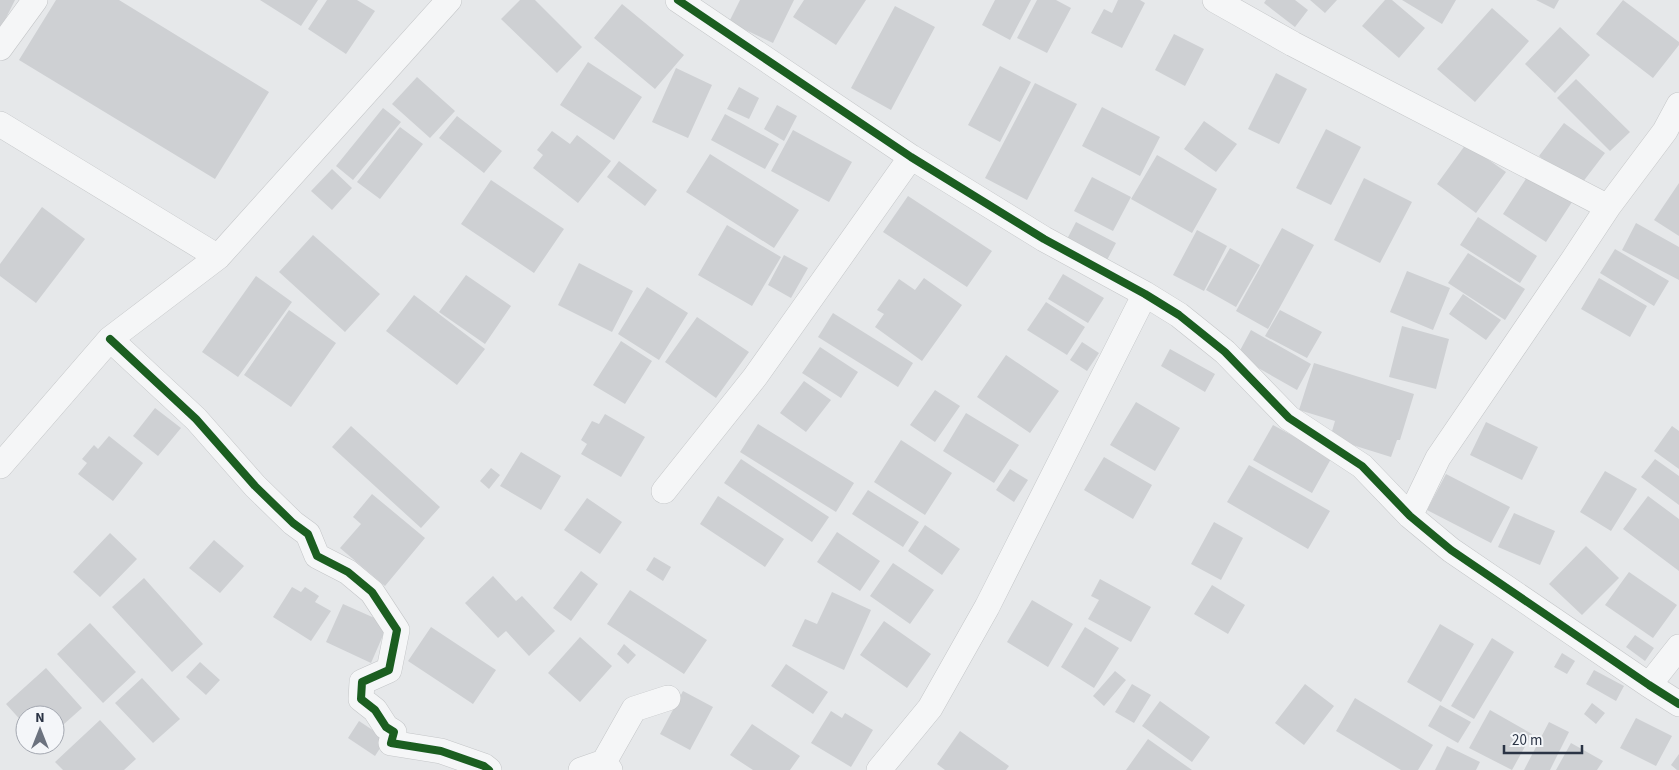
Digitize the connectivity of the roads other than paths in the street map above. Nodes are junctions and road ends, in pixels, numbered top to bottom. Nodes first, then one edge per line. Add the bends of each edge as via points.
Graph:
1 (35, 0) edge
2 (449, 0) edge
3 (678, 0) edge
4 (1215, 0) edge
5 (0, 48) edge
6 (1679, 105) edge
7 (0, 124) edge
8 (911, 157) junction
9 (1608, 207) junction
10 (218, 257) junction
11 (1145, 294) junction
12 (110, 340) junction
13 (0, 466) edge
14 (664, 491) dead end
15 (1410, 516) junction
16 (1679, 648) edge
17 (1649, 686) junction
18 (668, 698) dead end
19 (1679, 704) edge
20 (598, 767) edge
21 (489, 770) edge
22 (879, 770) edge

1 - 5 street
2 - 10 street
3 - 8 street
4 - 9 street via 1293,44
6 - 9 street via 1664,131
7 - 10 street
8 - 11 street via 1044,239
8 - 14 street via 755,377
9 - 15 street via 1438,458
10 - 12 street
11 - 15 street via 1179,315 1225,352 1289,418 1362,466
11 - 22 street via 987,607 930,708
12 - 13 street
12 - 21 street via 196,419 255,486 308,534 317,556 348,572 372,592 397,630 389,670 362,682 361,699 394,732 391,743 441,751
15 - 17 street via 1451,550
16 - 17 street
17 - 19 street
18 - 20 street via 634,709

